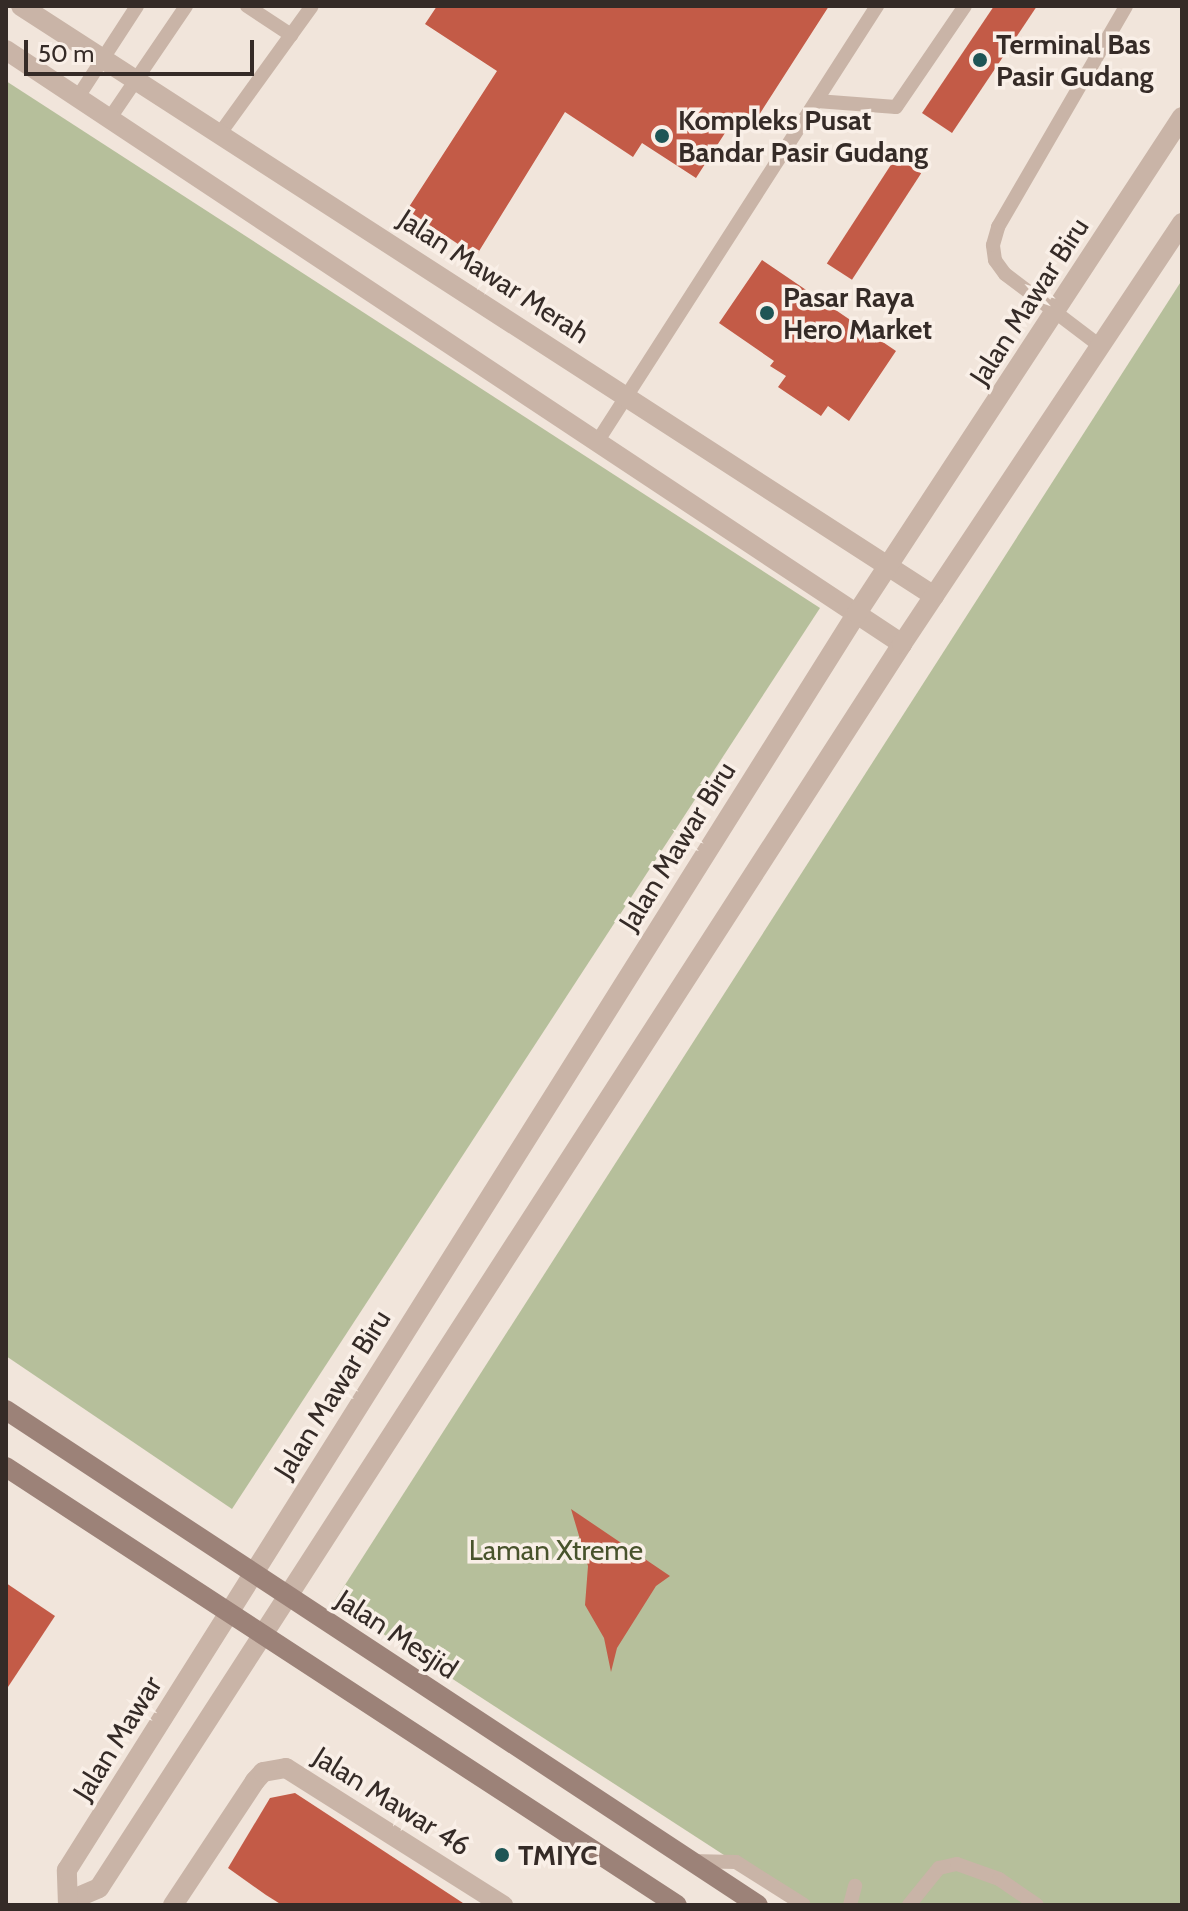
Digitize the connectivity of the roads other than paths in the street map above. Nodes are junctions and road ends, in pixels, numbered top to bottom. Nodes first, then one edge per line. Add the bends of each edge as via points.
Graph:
1 (21, 6) edge
2 (137, 6) edge
3 (186, 6) edge
4 (247, 6) edge
5 (312, 6) edge
6 (877, 6) edge
7 (965, 6) edge
8 (1126, 6) edge
9 (291, 35) junction
10 (6, 50) edge
11 (103, 57) junction
12 (137, 79) junction
13 (78, 97) junction
14 (817, 101) junction
15 (1182, 117) edge
16 (110, 118) junction
17 (221, 132) junction
18 (1182, 223) edge
19 (1054, 315) junction
20 (1100, 346) junction
21 (627, 395) junction
22 (599, 439) junction
23 (888, 564) junction
24 (934, 596) junction
25 (857, 613) junction
26 (902, 644) junction
27 (6, 1410) edge
28 (6, 1467) edge
29 (253, 1573) junction
30 (288, 1596) junction
31 (230, 1611) junction
32 (264, 1633) junction
33 (691, 1861) junction
34 (855, 1886) dead end
35 (70, 1902) edge
36 (173, 1905) edge
37 (503, 1905) edge
38 (677, 1905) edge
39 (758, 1905) edge
40 (804, 1905) edge
41 (850, 1905) edge
42 (909, 1905) edge
43 (1037, 1905) edge

1 - 11 street, Jalan Mawar Merah
2 - 11 lane
3 - 12 lane
4 - 9 lane
5 - 9 lane
6 - 14 lane
7 - 14 lane via 896,107
8 - 19 lane via 998,227 993,245 1005,274
9 - 17 lane
10 - 13 street
11 - 12 street, Jalan Mawar Merah
11 - 13 lane
12 - 16 lane
12 - 17 street, Jalan Mawar Merah
13 - 16 street
14 - 21 lane
15 - 19 street, Jalan Mawar Biru
16 - 22 street
17 - 21 street, Jalan Mawar Merah
18 - 20 street
19 - 20 lane
19 - 23 street, Jalan Mawar Biru
20 - 24 street
21 - 22 lane
21 - 23 street, Jalan Mawar Merah
22 - 25 street
23 - 24 street, Jalan Mawar Merah
23 - 25 street, Jalan Mawar Biru
24 - 26 street
25 - 26 street
25 - 29 street, Jalan Mawar Biru
26 - 30 street
27 - 29 main road, Jalan Mesjid
28 - 31 main road
29 - 30 main road, Jalan Mesjid
29 - 31 street, Jalan Mawar Biru
30 - 32 street
30 - 33 main road, Jalan Mesjid
31 - 32 main road
31 - 35 street, Jalan Mawar via 67,1870
32 - 35 street, Jalan Mawar via 99,1888
32 - 38 main road
33 - 39 main road, Jalan Mesjid
33 - 40 lane via 736,1862
34 - 41 lane
36 - 37 street, Jalan Mawar 46 via 251,1786 275,1768 298,1773
42 - 43 lane via 939,1868 957,1864 999,1879

